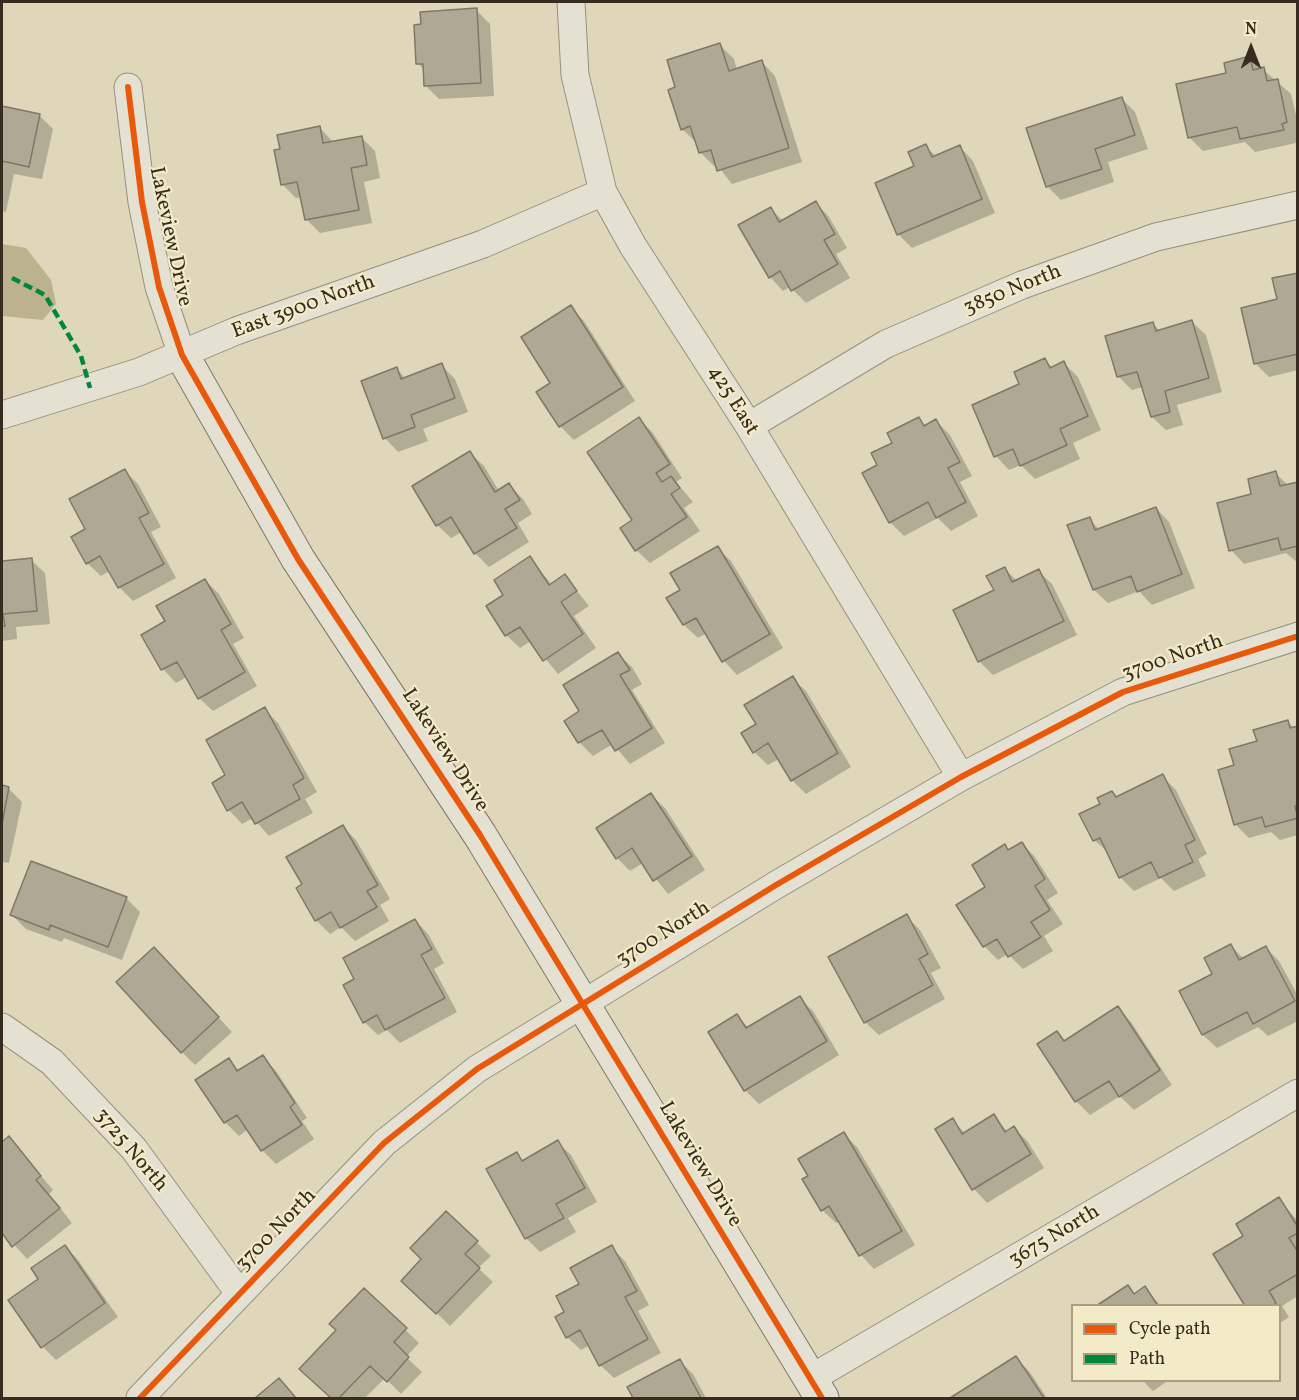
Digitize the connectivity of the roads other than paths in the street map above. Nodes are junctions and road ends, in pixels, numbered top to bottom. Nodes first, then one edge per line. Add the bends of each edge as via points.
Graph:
1 (571, 2) edge
2 (128, 87) dead end
3 (603, 192) junction
4 (1298, 205) edge
5 (182, 355) junction
6 (2, 415) edge
7 (749, 426) junction
8 (1298, 636) edge
9 (961, 777) junction
10 (583, 1004) junction
11 (2, 1027) edge
12 (1298, 1093) edge
13 (239, 1293) junction
14 (816, 1389) edge
15 (140, 1398) edge

1 - 3 street, 425 East via 575,75
2 - 5 street, Lakeview Drive via 142,202 159,287
3 - 5 street, East 3900 North via 483,244 236,331
3 - 7 street, 425 East via 633,246
4 - 7 street, 3850 North via 1156,237 1022,285 886,344
5 - 6 street, East 3900 North
5 - 10 street, Lakeview Drive via 298,558 480,835
7 - 9 street, 425 East
8 - 9 street, 3700 North via 1123,692
9 - 10 street, 3700 North
10 - 13 street, 3700 North via 477,1069 384,1143
10 - 14 street, Lakeview Drive
11 - 13 street, 3725 North via 52,1062 134,1149
12 - 14 street, 3675 North
13 - 15 street, 3700 North

